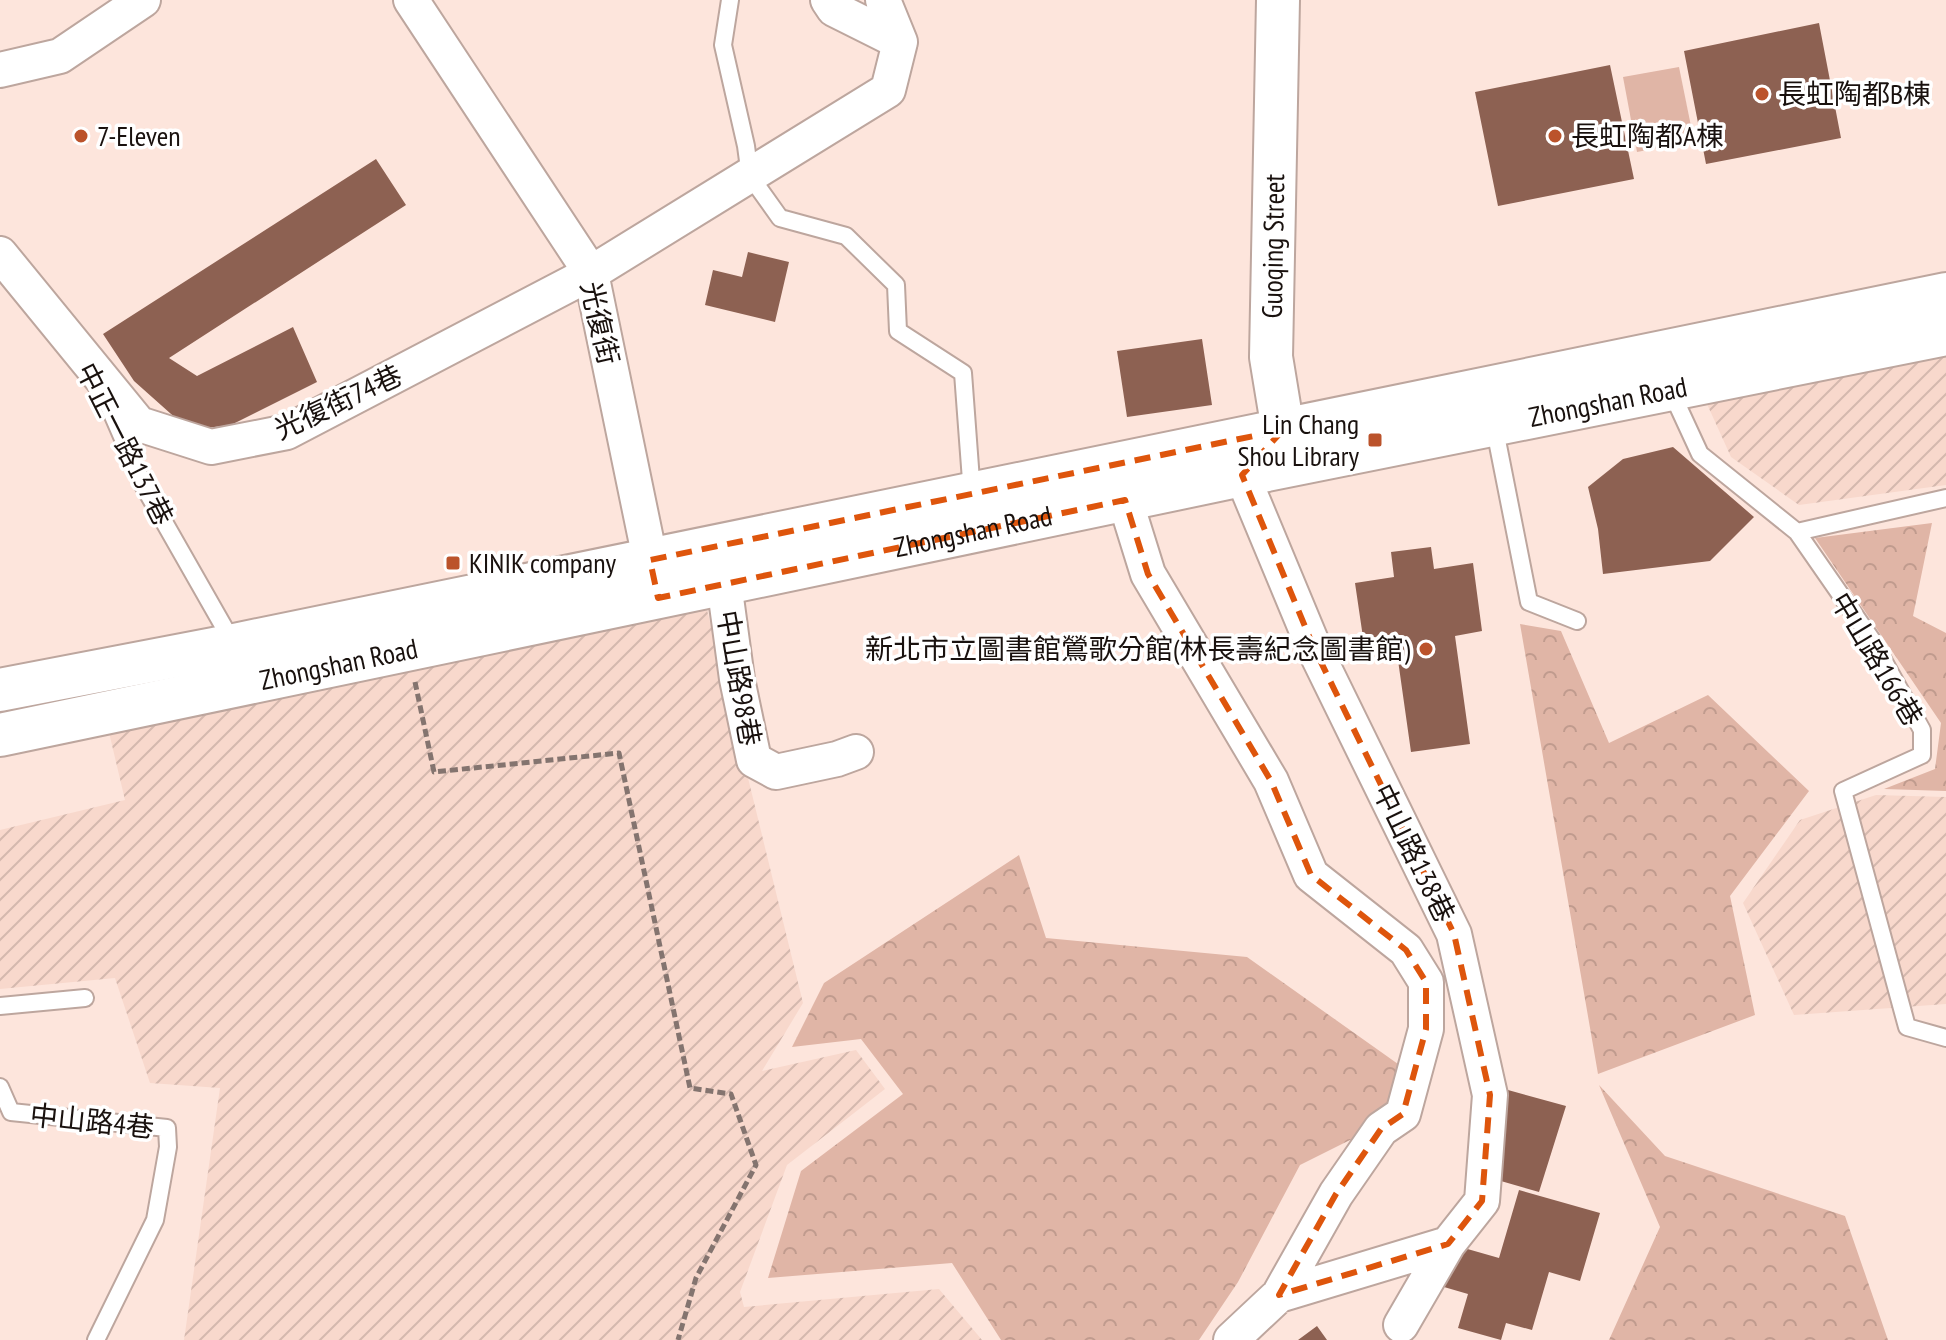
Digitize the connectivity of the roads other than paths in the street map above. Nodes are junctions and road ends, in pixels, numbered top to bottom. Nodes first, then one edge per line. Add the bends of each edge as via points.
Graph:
1 (143, 0) edge
2 (411, 0) edge
3 (730, 0) edge
4 (828, 0) edge
5 (883, 0) edge
6 (1278, 0) edge
7 (900, 42) junction
8 (0, 70) edge
9 (750, 176) junction
10 (0, 254) edge
11 (591, 273) junction
12 (1946, 294) edge
13 (1946, 334) edge
14 (92, 369) junction
15 (1667, 371) junction
16 (1491, 406) junction
17 (1283, 430) junction
18 (1242, 475) junction
19 (972, 494) junction
20 (1946, 498) edge
21 (1125, 500) junction
22 (1797, 532) junction
23 (654, 579) junction
24 (724, 583) junction
25 (1577, 621) dead end
26 (234, 645) junction
27 (0, 690) edge
28 (0, 735) edge
29 (856, 752) dead end
30 (85, 998) dead end
31 (0, 1006) edge
32 (1946, 1038) edge
33 (0, 1087) edge
34 (1448, 1244) junction
35 (1279, 1295) junction
36 (1401, 1325) dead end
37 (96, 1340) edge
38 (1231, 1340) edge

1 - 8 street via 60,56
2 - 11 street, 光復街
3 - 9 lane via 723,45
4 - 7 street via 834,9
5 - 7 street
6 - 17 street, Guoqing Street via 1271,357
7 - 9 street, 光復街74巷 via 888,90
9 - 11 street, 光復街74巷
9 - 19 lane via 780,218 846,236 896,285 898,331 963,373
10 - 14 street, 中正一路137巷
11 - 14 street, 光復街74巷 via 287,432 211,447 139,424
11 - 23 street, 光復街
12 - 15 street, Zhongshan Road
13 - 15 street, Zhongshan Road
14 - 26 lane, 中正一路137巷 via 143,485
15 - 16 street, Zhongshan Road
15 - 22 lane, 中山路166巷 via 1700,454
16 - 17 street, Zhongshan Road
16 - 18 street, Zhongshan Road
16 - 25 lane via 1529,602
17 - 18 street
17 - 19 street, Zhongshan Road
18 - 21 street, Zhongshan Road
18 - 34 street, 中山路138巷 via 1314,648 1454,934 1490,1095 1482,1201
19 - 23 street, Zhongshan Road
20 - 22 lane
21 - 24 street, Zhongshan Road
21 - 35 street via 1148,574 1271,781 1311,875 1406,950 1426,982 1426,1029 1403,1114 1381,1129 1345,1181
22 - 32 lane, 中山路166巷 via 1872,640 1922,730 1922,755 1843,791 1907,1027
23 - 24 street, Zhongshan Road
23 - 26 street, Zhongshan Road
23 - 28 street, Zhongshan Road via 409,650
24 - 29 street, 中山路98巷 via 754,760 776,772
26 - 27 street, Zhongshan Road
30 - 31 lane
33 - 37 lane, 中山路4巷 via 11,1112 167,1128 155,1220
34 - 35 street
34 - 36 street, 中山路138巷
35 - 38 street

